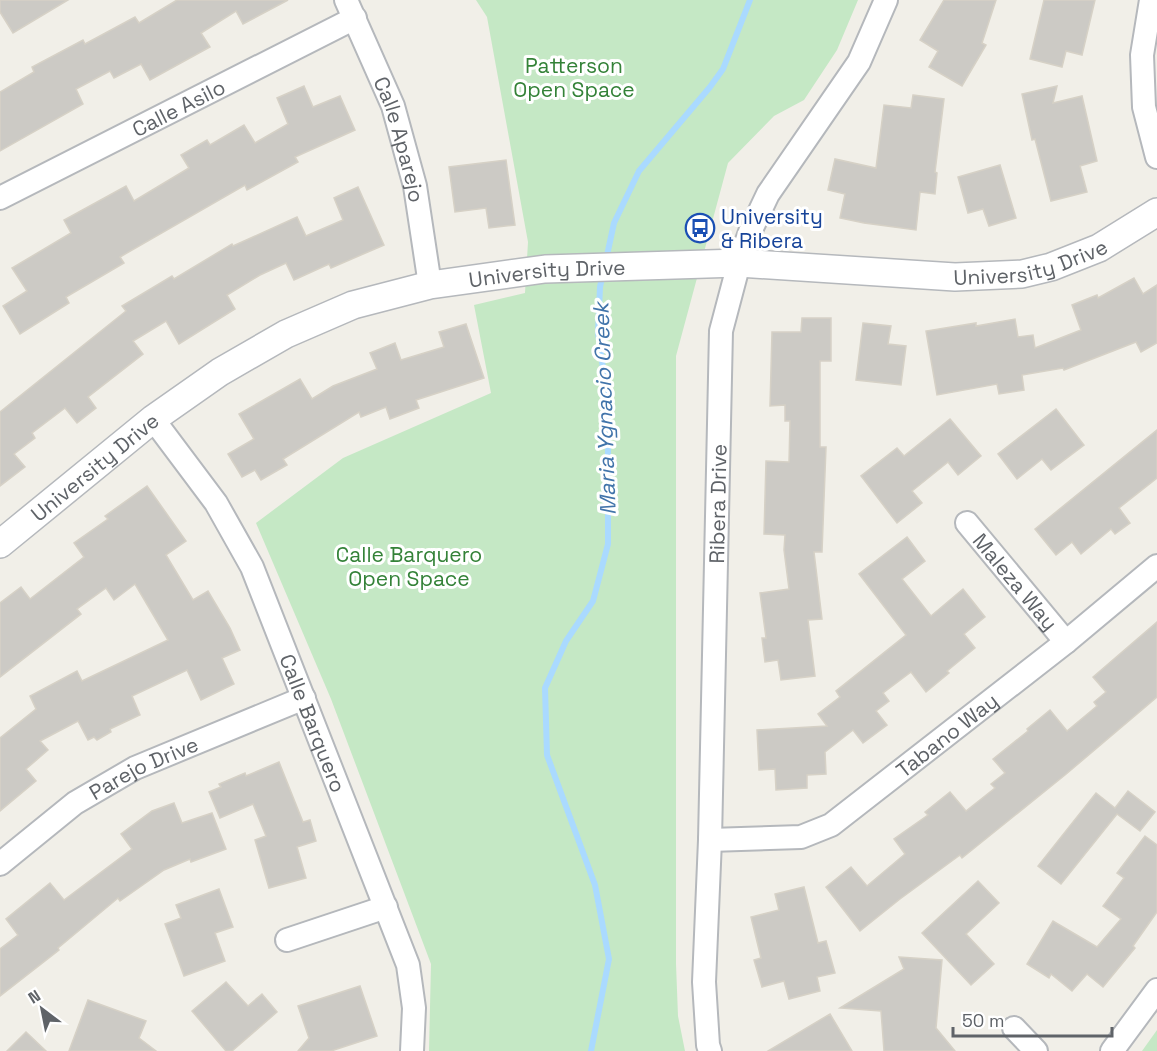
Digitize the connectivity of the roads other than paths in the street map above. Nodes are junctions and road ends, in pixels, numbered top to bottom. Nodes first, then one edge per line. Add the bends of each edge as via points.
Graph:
1 (886, 0) edge
2 (1151, 0) edge
3 (350, 9) edge
4 (1157, 157) edge
5 (0, 198) edge
6 (1157, 212) edge
7 (739, 263) junction
8 (430, 285) junction
9 (153, 419) junction
10 (967, 523) dead end
11 (0, 544) edge
12 (1157, 566) edge
13 (1066, 642) junction
14 (304, 698) junction
15 (710, 840) junction
16 (0, 864) edge
17 (386, 907) junction
18 (287, 940) dead end
19 (1157, 990) edge
20 (1014, 1028) dead end
21 (412, 1051) edge
22 (710, 1051) edge
23 (1036, 1051) edge
24 (1112, 1051) edge

1 - 7 street, Ribera Drive via 859,62 768,194
2 - 4 street via 1142,55 1144,107
3 - 5 street, Calle Asilo
3 - 8 street, Calle Aparejo via 393,106 415,186
6 - 7 street, University Drive via 1099,248 1022,274 955,277
7 - 8 street, University Drive via 545,269
7 - 15 street, Ribera Drive via 721,331
8 - 9 street, University Drive via 353,305 286,334 220,372
9 - 11 street, University Drive
9 - 14 street, Calle Barquero via 216,503 252,567
10 - 13 street, Maleza Way
12 - 13 street, Tabano Way
13 - 15 street, Tabano Way via 831,825 801,837
14 - 16 street, Parejo Drive via 135,768 75,803
14 - 17 street, Calle Barquero
15 - 22 street, Ribera Drive via 704,982
17 - 18 street
17 - 21 street, Calle Barquero via 408,965 414,1008
19 - 24 street
20 - 23 street

